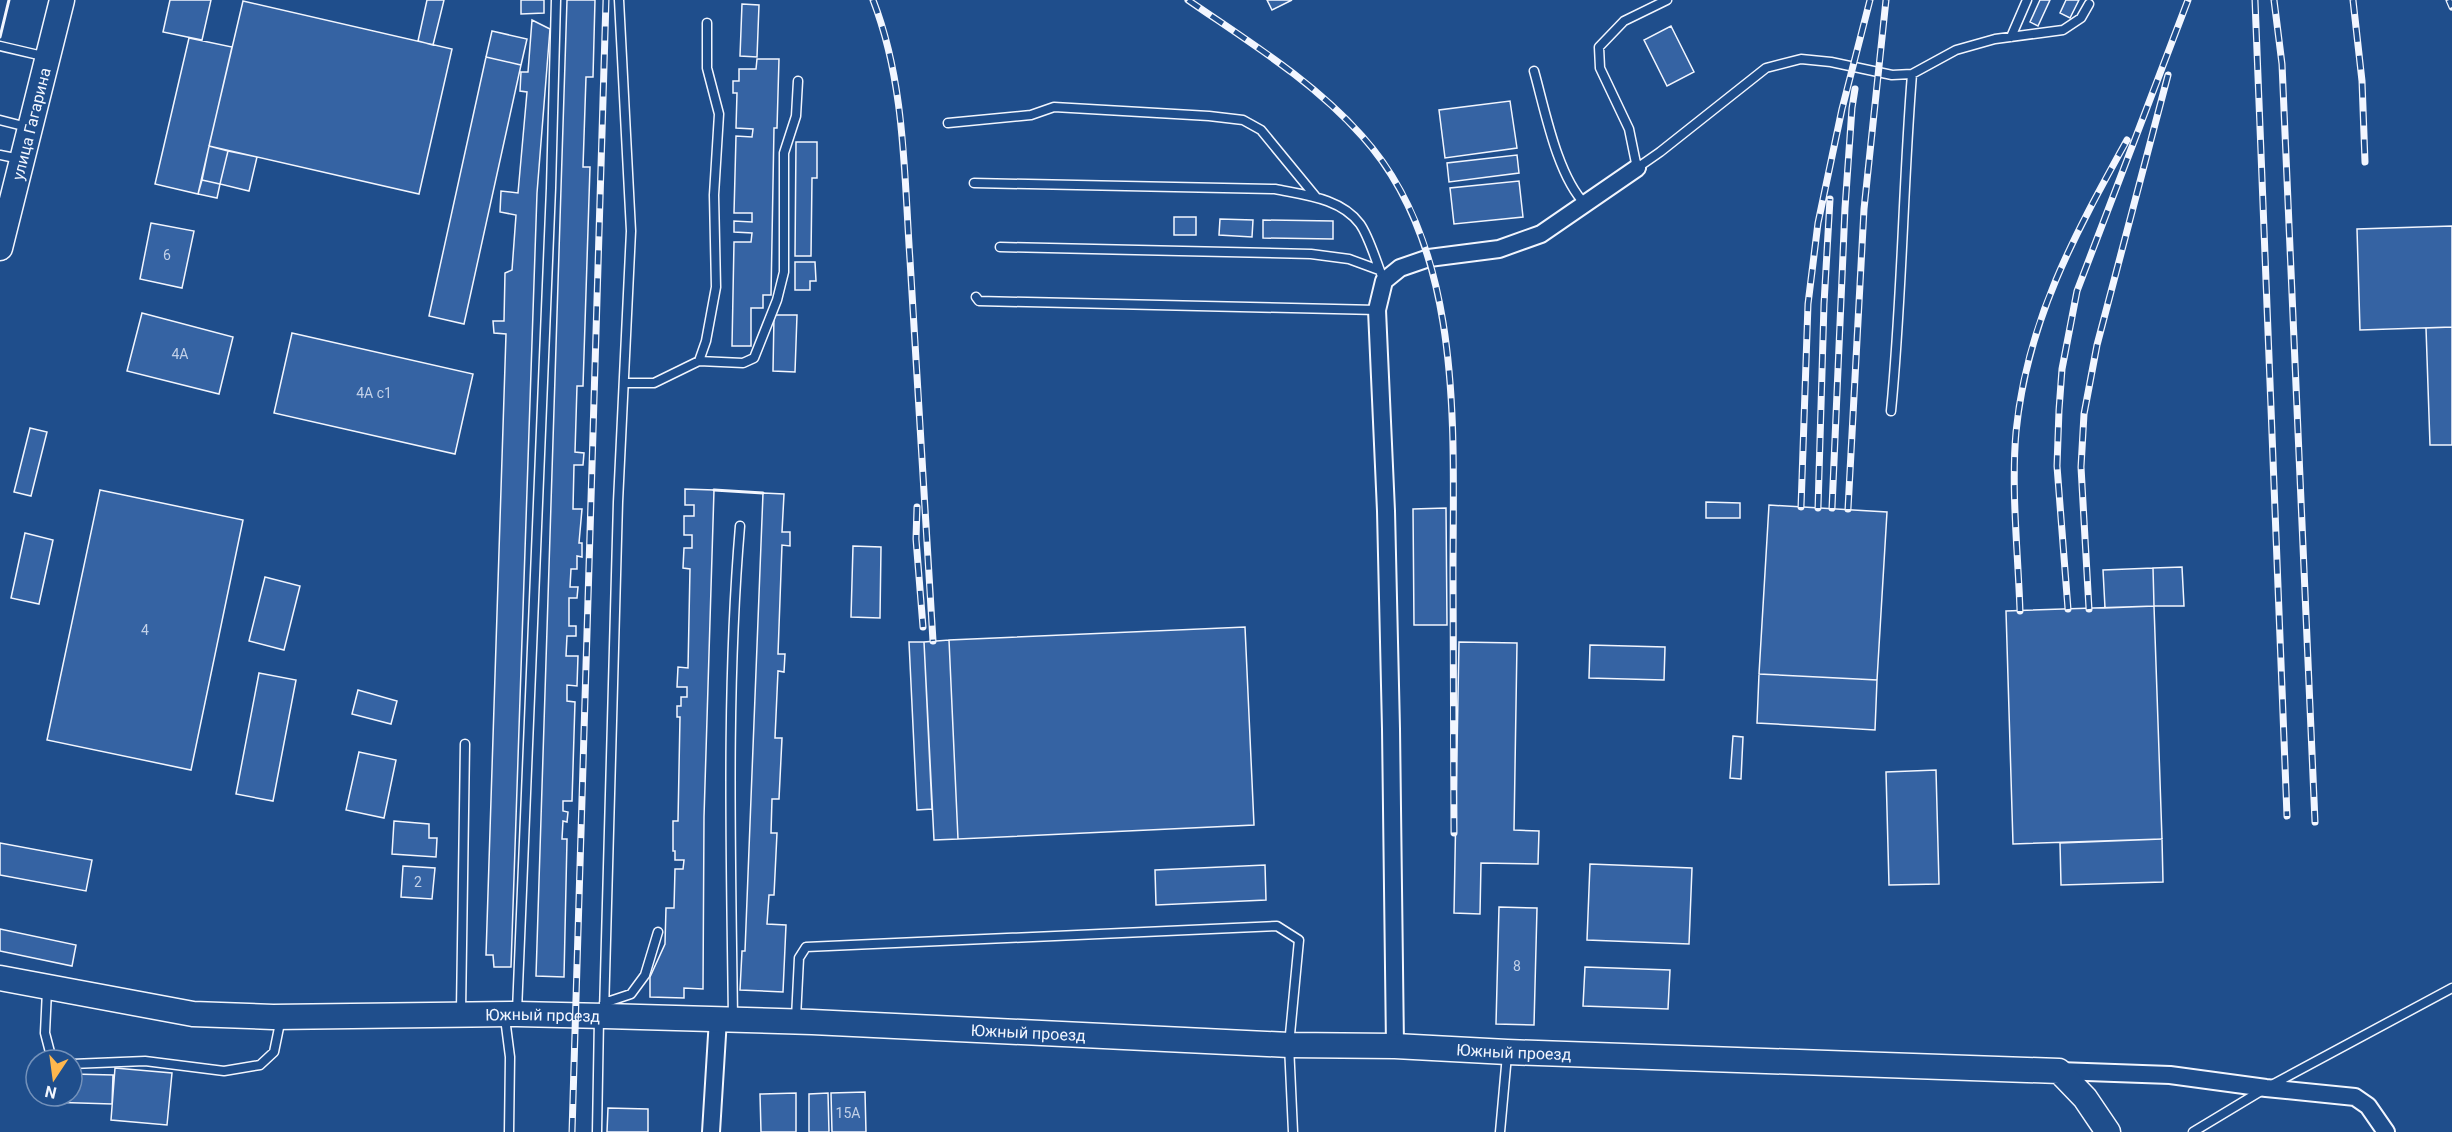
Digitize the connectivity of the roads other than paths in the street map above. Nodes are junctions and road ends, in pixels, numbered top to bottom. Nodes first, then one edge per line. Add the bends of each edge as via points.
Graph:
1 (62, 0) edge
2 (556, 0) edge
3 (619, 0) edge
4 (1667, 0) edge
5 (2027, 0) edge
6 (2089, 4) dead end
7 (707, 23) dead end
8 (2011, 37) junction
9 (0, 46) edge
10 (47, 57) junction
11 (1534, 71) dead end
12 (1912, 74) junction
13 (798, 81) dead end
14 (0, 120) edge
15 (948, 123) dead end
16 (30, 128) junction
17 (11, 157) edge
18 (1637, 168) junction
19 (974, 183) dead end
20 (1316, 197) junction
21 (1585, 204) junction
22 (1000, 247) dead end
23 (0, 248) edge
24 (1382, 276) junction
25 (976, 297) dead end
26 (1377, 310) junction
27 (699, 361) junction
28 (624, 383) junction
29 (1891, 411) dead end
30 (740, 526) dead end
31 (465, 744) dead end
32 (658, 932) dead end
33 (0, 978) edge
34 (47, 987) junction
35 (2452, 988) edge
36 (602, 1012) junction
37 (511, 1014) junction
38 (460, 1015) junction
39 (281, 1017) junction
40 (725, 1020) junction
41 (796, 1022) junction
42 (1288, 1046) junction
43 (1395, 1046) junction
44 (49, 1048) edge
45 (1507, 1052) junction
46 (84, 1064) edge
47 (2059, 1071) junction
48 (2266, 1088) junction
49 (509, 1132) edge
50 (597, 1132) edge
51 (711, 1132) edge
52 (1293, 1132) edge
53 (1500, 1132) edge
54 (2108, 1132) edge
55 (2193, 1132) edge
56 (2386, 1132) edge

1 - 10 street, улица Гагарина
2 - 37 lane
3 - 28 lane via 631,231
4 - 18 lane via 1624,21 1599,47 1600,68 1629,129
5 - 8 lane
6 - 8 lane via 2081,18 2063,30
7 - 27 lane via 707,68 718,114 714,195 716,287
8 - 12 lane via 1956,50
9 - 10 lane
10 - 16 street, улица Гагарина
11 - 21 lane via 1553,143 1575,194
12 - 18 lane via 1892,75 1801,59 1766,68
12 - 29 lane
13 - 27 lane via 796,116 784,153 784,272 777,300 754,358 743,363
14 - 16 lane
15 - 20 lane via 1031,115 1054,106 1243,120 1261,130
16 - 17 street, улица Гагарина
17 - 23 street, улица Гагарина
18 - 21 street
19 - 20 lane via 1275,189
20 - 24 lane via 1343,208 1360,225
21 - 24 street via 1541,234 1499,249 1429,258
22 - 24 lane via 1311,254 1349,260
24 - 26 street
25 - 26 lane via 979,301
26 - 43 street via 1390,660
27 - 28 lane via 654,383
28 - 36 lane via 607,973
30 - 40 lane via 733,608
31 - 38 lane
32 - 36 lane via 645,975 631,994
33 - 34 street, Южный проезд
34 - 39 street, Южный проезд via 193,1014
34 - 44 lane via 45,1033
35 - 48 lane
36 - 37 street, Южный проезд
36 - 40 street, Южный проезд
36 - 50 lane
37 - 38 street, Южный проезд
37 - 49 lane
38 - 39 street, Южный проезд
39 - 46 lane via 274,1052 260,1065 224,1071 145,1061
40 - 41 street, Южный проезд
40 - 51 street
41 - 42 street, Южный проезд
41 - 42 lane via 799,958 806,947 1276,926 1299,940
42 - 43 street, Южный проезд
42 - 52 lane
43 - 45 street, Южный проезд
45 - 47 street, Южный проезд
45 - 53 lane
47 - 48 street via 2170,1075
47 - 54 street via 2085,1098
48 - 55 lane
48 - 56 street via 2355,1096 2368,1106

